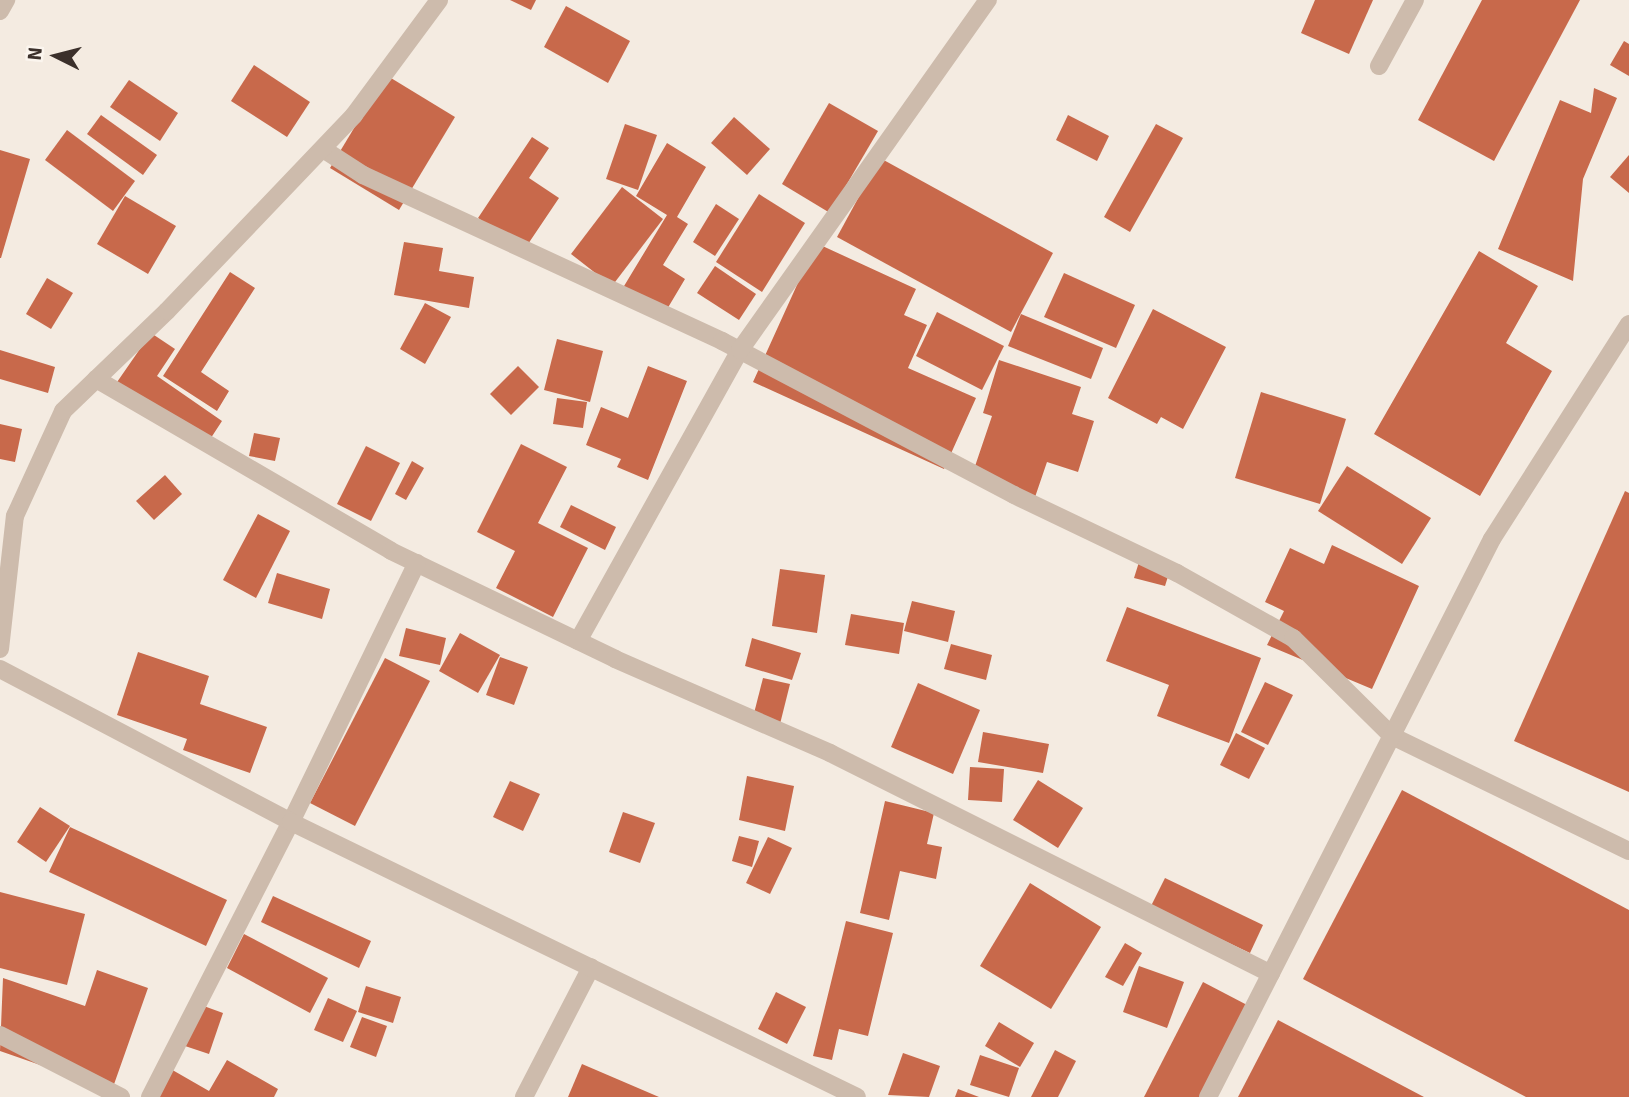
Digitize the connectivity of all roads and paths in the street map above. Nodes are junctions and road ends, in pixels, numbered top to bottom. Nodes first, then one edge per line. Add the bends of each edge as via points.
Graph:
1 (6, 0) edge
2 (439, 0) edge
3 (988, 0) edge
4 (1415, 0) edge
5 (0, 10) edge
6 (1379, 66) dead end
7 (323, 149) junction
8 (1629, 324) edge
9 (740, 350) junction
10 (96, 379) junction
11 (417, 563) junction
12 (578, 641) junction
13 (0, 649) edge
14 (0, 669) edge
15 (1392, 736) junction
16 (291, 822) junction
17 (1629, 851) edge
18 (591, 968) junction
19 (1271, 974) junction
20 (0, 1035) edge
21 (825, 1090) edge
22 (121, 1097) edge
23 (150, 1097) edge
24 (524, 1097) edge
25 (857, 1097) edge
26 (1208, 1097) edge

1 - 5 street
2 - 7 street via 354,115
3 - 9 street
4 - 6 street
7 - 9 street via 363,175
7 - 10 street
8 - 15 street via 1492,539
9 - 12 street
9 - 15 street via 1014,495 1177,573 1293,638
10 - 11 street
10 - 13 street via 63,411 15,516
11 - 12 street
11 - 16 street
12 - 19 street via 830,753
14 - 16 street
15 - 17 street
15 - 19 street
16 - 18 street
16 - 23 street
18 - 21 street
18 - 24 street
19 - 26 street
20 - 22 street
21 - 25 street

